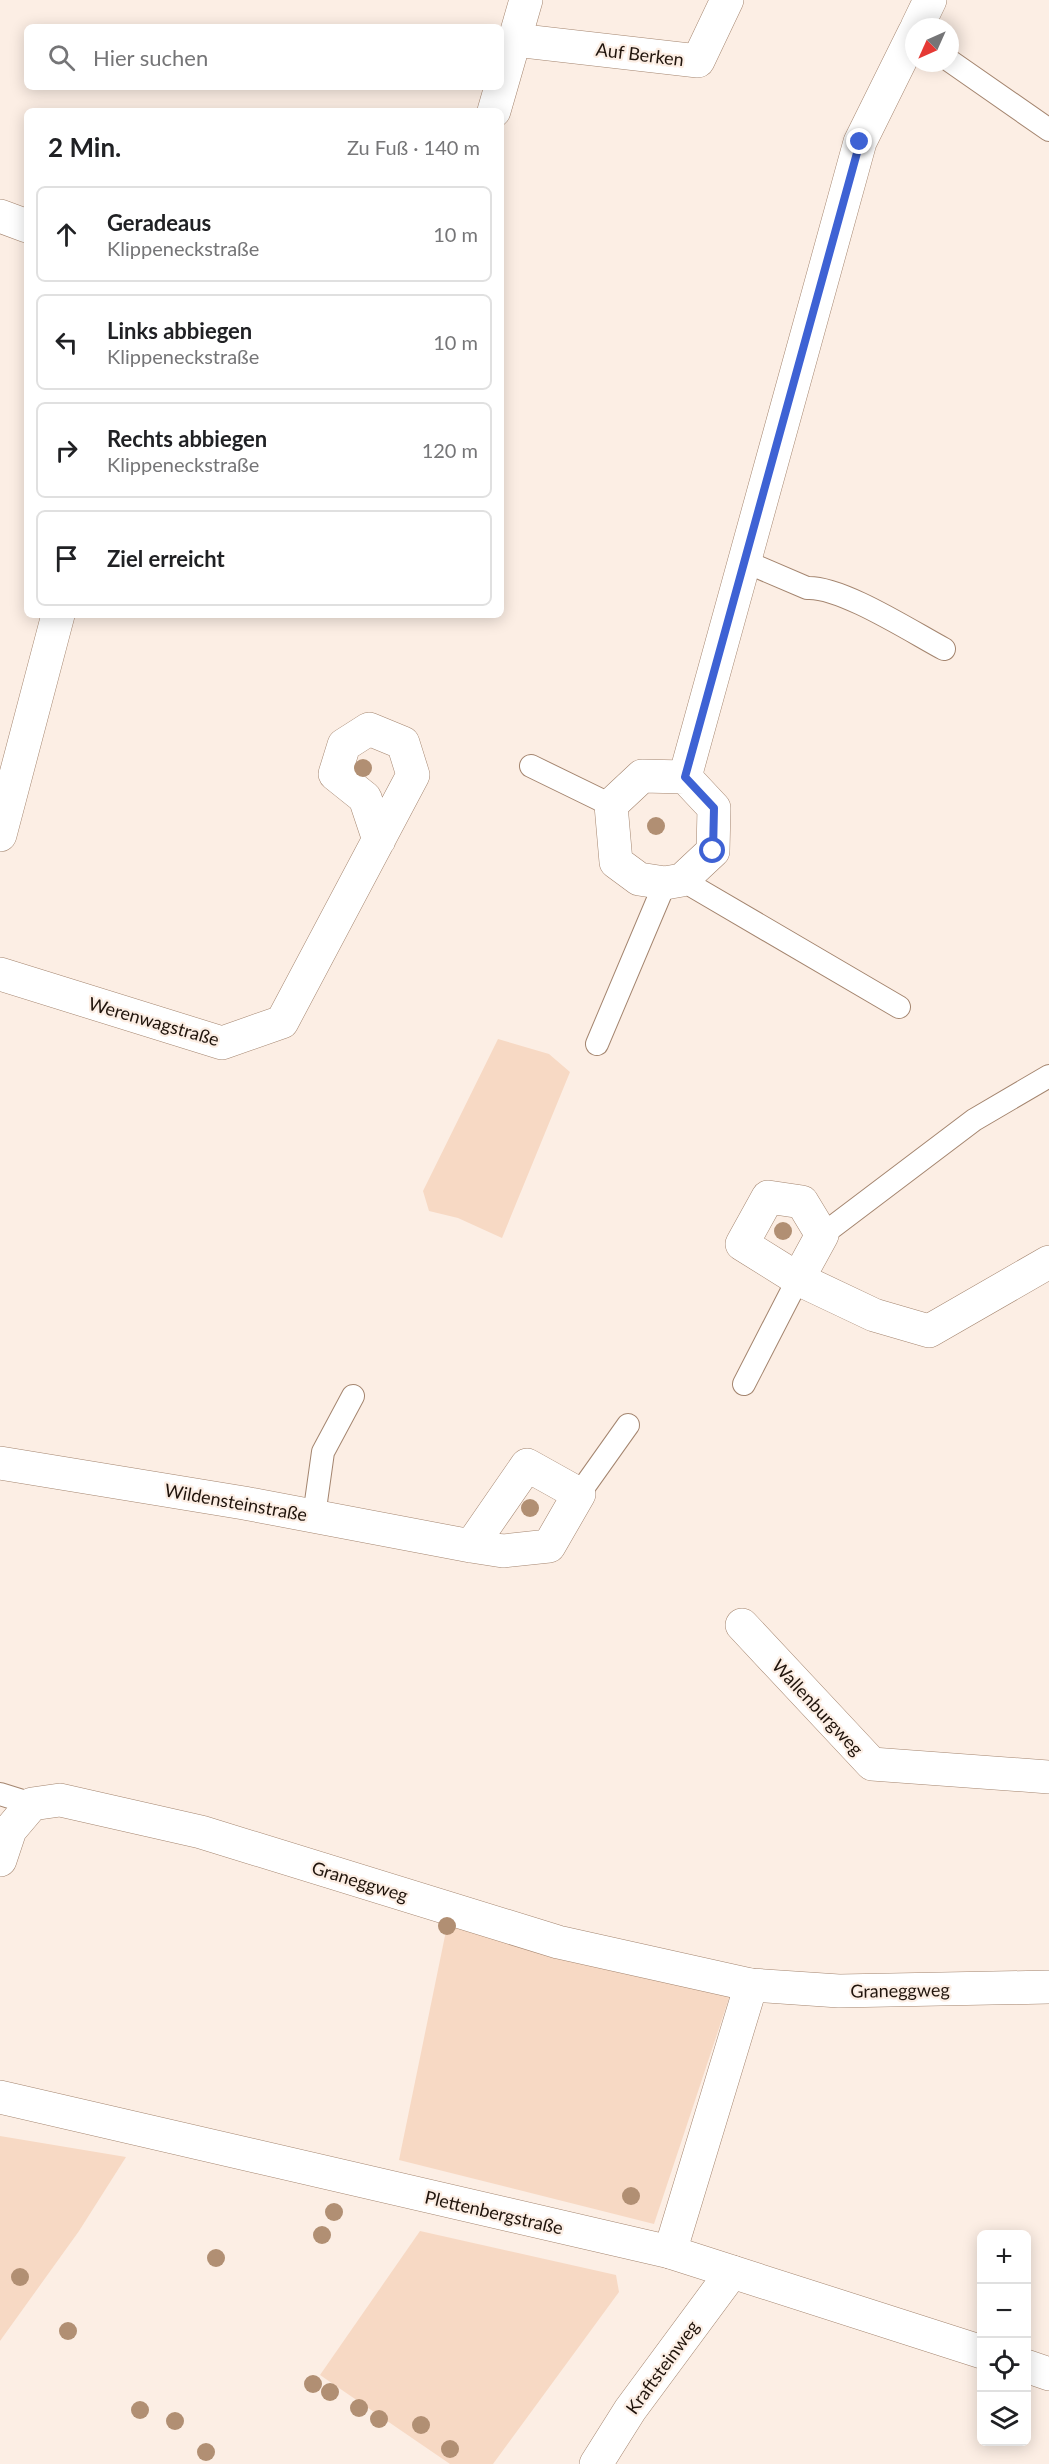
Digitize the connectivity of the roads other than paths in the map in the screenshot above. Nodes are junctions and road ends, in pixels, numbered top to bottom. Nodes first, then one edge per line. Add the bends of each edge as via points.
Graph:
1 (526, 0) edge
2 (727, 0) edge
3 (930, 0) edge
4 (922, 18) edge
5 (515, 40) junction
6 (905, 53) edge
7 (959, 67) edge
8 (504, 77) edge
9 (500, 90) edge
10 (495, 108) edge
11 (1049, 130) edge
12 (0, 216) edge
13 (24, 225) edge
14 (744, 561) junction
15 (57, 618) edge
16 (944, 649) dead end
17 (531, 766) dead end
18 (685, 777) junction
19 (4, 798) edge
20 (611, 805) junction
21 (0, 835) edge
22 (379, 840) dead end
23 (673, 882) junction
24 (0, 974) edge
25 (899, 1007) dead end
26 (597, 1044) dead end
27 (1049, 1076) edge
28 (822, 1235) junction
29 (1049, 1262) edge
30 (798, 1279) junction
31 (744, 1384) dead end
32 (353, 1396) dead end
33 (628, 1425) dead end
34 (0, 1463) edge
35 (579, 1494) junction
36 (314, 1516) junction
37 (471, 1546) junction
38 (742, 1625) dead end
39 (1049, 1777) edge
40 (0, 1794) edge
41 (32, 1804) junction
42 (0, 1860) edge
43 (1048, 1980) edge
44 (751, 1984) junction
45 (0, 2097) edge
46 (670, 2252) junction
47 (732, 2272) junction
48 (977, 2351) edge
49 (1031, 2368) edge
50 (1049, 2373) edge
51 (596, 2464) edge

1 - 5 street
2 - 5 street, Auf Berken via 698,61
3 - 4 street
5 - 8 street
6 - 14 street via 860,142
7 - 11 lane
9 - 10 street
12 - 13 street
14 - 16 lane via 807,588 838,592
14 - 18 street
15 - 19 street
17 - 20 lane
18 - 20 street via 642,776
18 - 23 street via 714,808 713,851
19 - 21 street
20 - 23 street via 616,862 639,879
22 - 24 street, Werenwagstraße via 282,1022 222,1043
23 - 25 lane
23 - 26 lane
27 - 28 lane via 975,1120
28 - 30 street
28 - 30 street via 802,1202 768,1197 742,1244
29 - 30 street via 929,1331 874,1315
30 - 31 lane
32 - 36 lane via 323,1452
33 - 35 lane
34 - 36 street, Wildensteinstraße
35 - 37 street, Wildensteinstraße via 549,1546 503,1551
35 - 37 street via 527,1465
36 - 37 street, Wildensteinstraße
38 - 39 street, Wallenburgweg via 872,1764
40 - 41 lane
41 - 42 street via 10,1830
41 - 44 street, Graneggweg via 60,1800 201,1832 558,1942
43 - 44 street, Graneggweg via 839,1991
44 - 46 street
45 - 46 street, Plettenbergstraße
46 - 47 street, Plettenbergstraße
47 - 48 street, Plettenbergstraße
47 - 51 street, Kraftsteinweg via 630,2410
49 - 50 street

